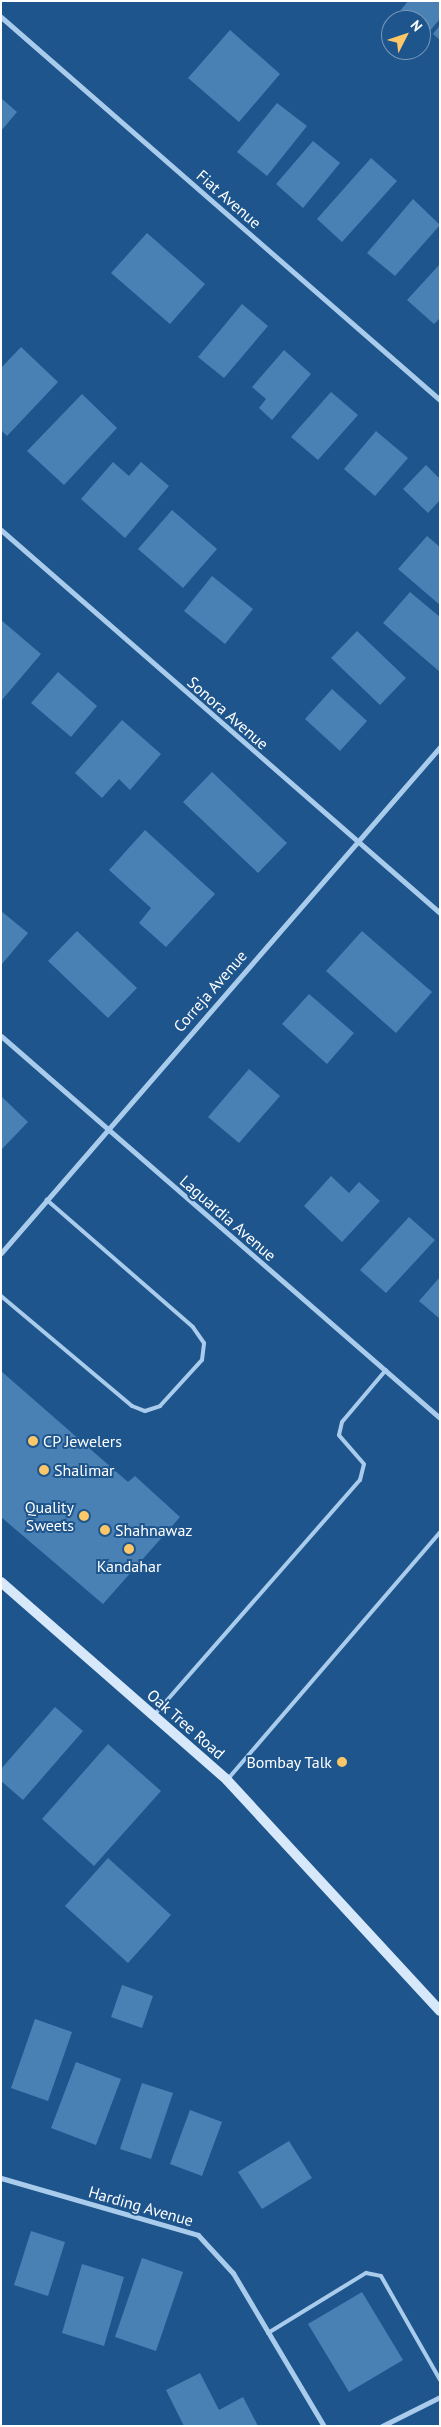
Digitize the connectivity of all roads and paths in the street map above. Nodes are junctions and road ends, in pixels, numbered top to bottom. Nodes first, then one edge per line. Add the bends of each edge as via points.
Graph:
1 (1, 17) edge
2 (440, 400) edge
3 (1, 530) edge
4 (440, 747) edge
5 (358, 842) junction
6 (440, 913) edge
7 (1, 1036) edge
8 (106, 1129) junction
9 (47, 1200) junction
10 (1, 1253) edge
11 (1, 1296) edge
12 (386, 1370) junction
13 (440, 1418) edge
14 (440, 1532) edge
15 (1, 1582) edge
16 (154, 1716) junction
17 (227, 1780) junction
18 (440, 2011) edge
19 (1, 2178) edge
20 (268, 2333) junction
21 (440, 2380) edge
22 (440, 2397) edge
23 (324, 2426) edge
24 (382, 2426) edge

1 - 2 street, Fiat Avenue
3 - 5 street, Sonora Avenue
4 - 5 street, Correja Avenue
5 - 6 street, Sonora Avenue
5 - 8 street, Correja Avenue
7 - 8 street, Laguardia Avenue
8 - 9 street, Correja Avenue
8 - 12 street, Laguardia Avenue
9 - 10 street, Correja Avenue
9 - 11 lane via 193,1327 204,1343 202,1360 160,1406 145,1411 132,1406
12 - 13 street, Laguardia Avenue
12 - 16 lane via 339,1435 364,1464 360,1480
14 - 17 lane
15 - 16 street, Oak Tree Road
16 - 17 street, Oak Tree Road
17 - 18 street, Oak Tree Road
19 - 20 street, Harding Avenue via 198,2235 233,2273
20 - 21 lane via 366,2273 381,2276
20 - 23 street, Harding Avenue
22 - 24 street

